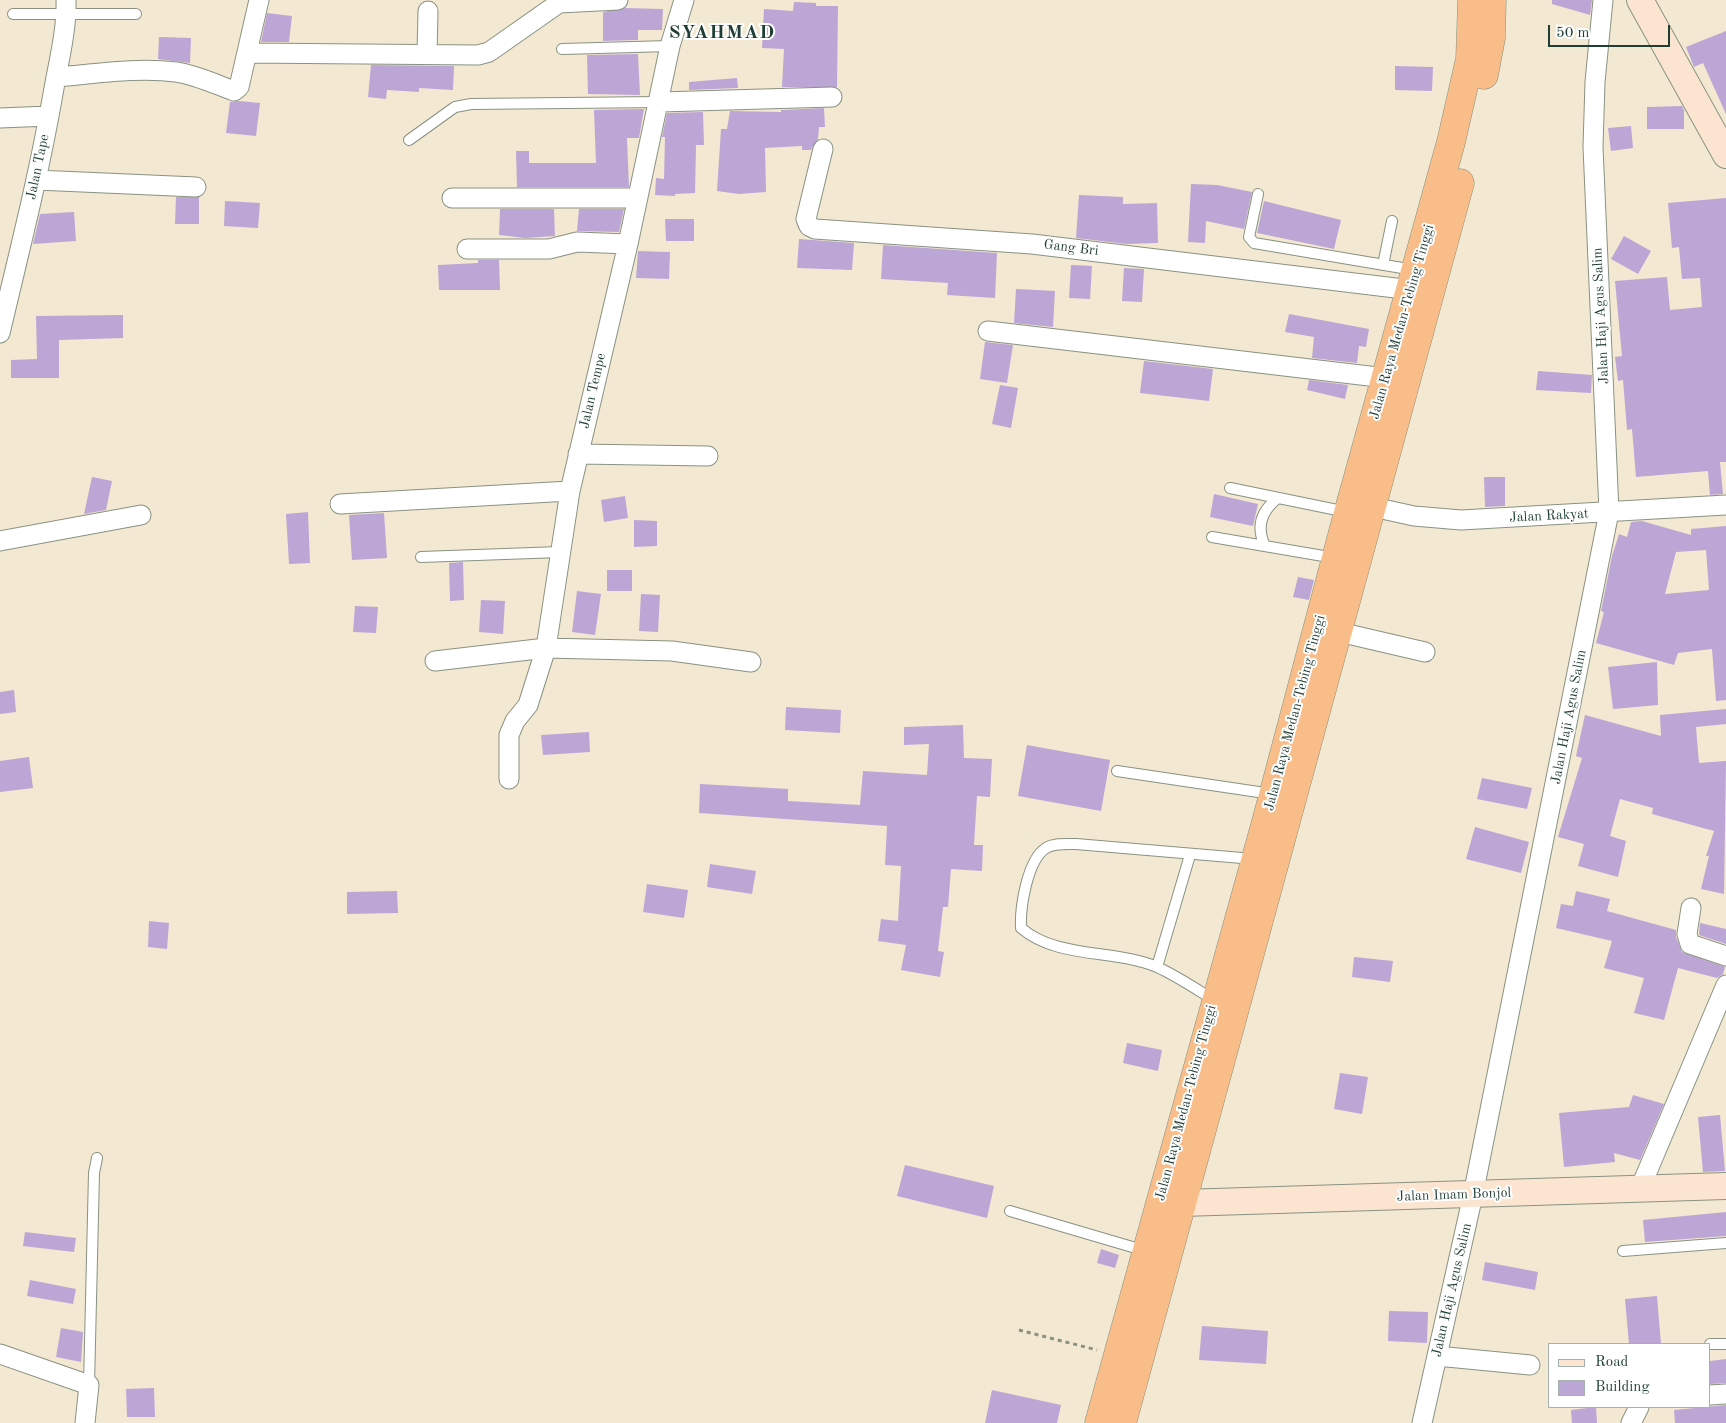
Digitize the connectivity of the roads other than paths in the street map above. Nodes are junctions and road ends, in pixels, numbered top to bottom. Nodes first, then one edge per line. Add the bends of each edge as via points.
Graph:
1 (259, 0) edge
2 (618, 0) edge
3 (684, 0) edge
4 (1472, 0) edge
5 (1492, 0) edge
6 (1501, 0) edge
7 (1602, 0) edge
8 (1640, 0) edge
9 (572, 1) edge
10 (66, 6) edge
11 (428, 10) dead end
12 (12, 14) dead end
13 (136, 14) dead end
14 (1491, 38) junction
15 (670, 46) junction
16 (562, 49) dead end
17 (248, 54) junction
18 (427, 54) junction
19 (56, 77) junction
20 (832, 97) dead end
21 (660, 102) junction
22 (49, 116) junction
23 (0, 118) edge
24 (409, 140) dead end
25 (823, 148) dead end
26 (1726, 155) edge
27 (36, 180) junction
28 (196, 187) dead end
29 (1258, 194) dead end
30 (452, 198) dead end
31 (638, 198) junction
32 (1392, 221) dead end
33 (628, 244) junction
34 (467, 249) dead end
35 (1383, 265) junction
36 (1414, 280) junction
37 (988, 331) dead end
38 (0, 333) edge
39 (1386, 378) junction
40 (578, 454) junction
41 (708, 456) dead end
42 (1230, 488) dead end
43 (570, 491) junction
44 (1278, 498) junction
45 (340, 504) dead end
46 (1726, 505) edge
47 (1360, 510) junction
48 (1609, 512) junction
49 (141, 515) dead end
50 (1212, 537) dead end
51 (0, 541) edge
52 (1265, 546) junction
53 (560, 552) junction
54 (421, 557) dead end
55 (1347, 560) junction
56 (1339, 632) junction
57 (546, 648) junction
58 (1425, 652) dead end
59 (435, 661) dead end
60 (751, 662) dead end
61 (1117, 771) dead end
62 (509, 779) dead end
63 (1273, 794) junction
64 (1276, 825) junction
65 (1190, 855) junction
66 (1255, 859) junction
67 (1691, 908) dead end
68 (1726, 956) edge
69 (1156, 967) junction
70 (1726, 985) edge
71 (1225, 1004) junction
72 (97, 1158) dead end
73 (1726, 1186) edge
74 (1639, 1191) junction
75 (1473, 1195) junction
76 (1182, 1203) junction
77 (1010, 1211) dead end
78 (1726, 1243) edge
79 (1146, 1251) junction
80 (1623, 1251) dead end
81 (1140, 1312) junction
82 (1711, 1344) edge
83 (1726, 1344) edge
84 (1436, 1356) junction
85 (1, 1360) edge
86 (1530, 1366) dead end
87 (89, 1385) junction
88 (1726, 1394) edge
89 (1711, 1395) edge
90 (1638, 1408) edge
91 (85, 1423) edge
92 (1099, 1423) edge
93 (1122, 1423) edge
94 (1422, 1423) edge
95 (1631, 1423) edge

1 - 17 street
2 - 9 street
3 - 15 street, Jalan Tempe
4 - 36 highway, Jalan Raya Medan-Tebing Tinggi via 1470,59 1452,142
5 - 14 highway, Jalan Raya Medan-Tebing Tinggi
6 - 14 street
7 - 48 street, Jalan Haji Agus Salim via 1593,147
8 - 26 street
9 - 18 street via 553,6 489,52 478,55
10 - 12 lane
10 - 13 lane
10 - 19 street, Jalan Tape
11 - 18 street
14 - 47 highway, Jalan Raya Medan-Tebing Tinggi via 1470,146
15 - 16 lane
15 - 21 street, Jalan Tempe
17 - 18 street
17 - 19 street via 239,87 234,91 177,72
19 - 22 street, Jalan Tape
20 - 21 street
21 - 24 lane via 471,104 455,107
21 - 31 street, Jalan Tempe
22 - 23 street
22 - 27 street, Jalan Tape
25 - 36 street, Gang Bri via 806,220 815,229 1038,244
27 - 28 street
27 - 38 street, Jalan Tape
29 - 35 lane via 1249,237 1254,243
30 - 31 street
31 - 33 street, Jalan Tempe
32 - 35 lane
33 - 34 street via 577,242 549,249
33 - 40 street, Jalan Tempe
35 - 36 lane
36 - 39 highway, Jalan Raya Medan-Tebing Tinggi
37 - 39 street
39 - 47 highway, Jalan Raya Medan-Tebing Tinggi
40 - 41 street
40 - 43 street, Jalan Tempe
42 - 44 lane
43 - 45 street
43 - 53 street, Jalan Tempe
44 - 47 lane
44 - 52 lane via 1264,513 1260,527
46 - 48 street, Jalan Rakyat
47 - 48 street, Jalan Rakyat via 1460,520
47 - 55 highway, Jalan Raya Medan-Tebing Tinggi
48 - 75 street, Jalan Haji Agus Salim
49 - 51 street
50 - 52 lane
52 - 55 lane
53 - 54 lane
53 - 57 street, Jalan Tempe
55 - 56 highway, Jalan Raya Medan-Tebing Tinggi
55 - 63 highway, Jalan Raya Medan-Tebing Tinggi
56 - 58 street
56 - 64 highway, Jalan Raya Medan-Tebing Tinggi
57 - 59 street
57 - 60 street via 672,652
57 - 62 street, Jalan Tempe via 528,705 512,727
61 - 63 lane
63 - 64 highway, Jalan Raya Medan-Tebing Tinggi
64 - 66 highway, Jalan Raya Medan-Tebing Tinggi
64 - 71 highway, Jalan Raya Medan-Tebing Tinggi
65 - 66 lane
65 - 69 lane
65 - 69 lane via 1076,844 1048,846 1036,861 1024,894 1021,928 1032,938
66 - 71 highway, Jalan Raya Medan-Tebing Tinggi
67 - 68 street via 1687,934 1690,944
69 - 71 lane
70 - 74 street
71 - 76 highway, Jalan Raya Medan-Tebing Tinggi
71 - 79 highway, Jalan Raya Medan-Tebing Tinggi
72 - 87 lane
73 - 74 street, Jalan Imam Bonjol
74 - 75 street, Jalan Imam Bonjol
75 - 76 street, Jalan Imam Bonjol
75 - 84 street, Jalan Haji Agus Salim
76 - 81 highway, Jalan Raya Medan-Tebing Tinggi
77 - 79 lane
78 - 80 lane
79 - 81 highway, Jalan Raya Medan-Tebing Tinggi
81 - 92 highway, Jalan Raya Medan-Tebing Tinggi via 1118,1355
81 - 93 highway, Jalan Raya Medan-Tebing Tinggi
82 - 83 lane
84 - 86 street
84 - 94 street, Jalan Haji Agus Salim
85 - 87 street
87 - 91 street
88 - 89 street
90 - 95 street

